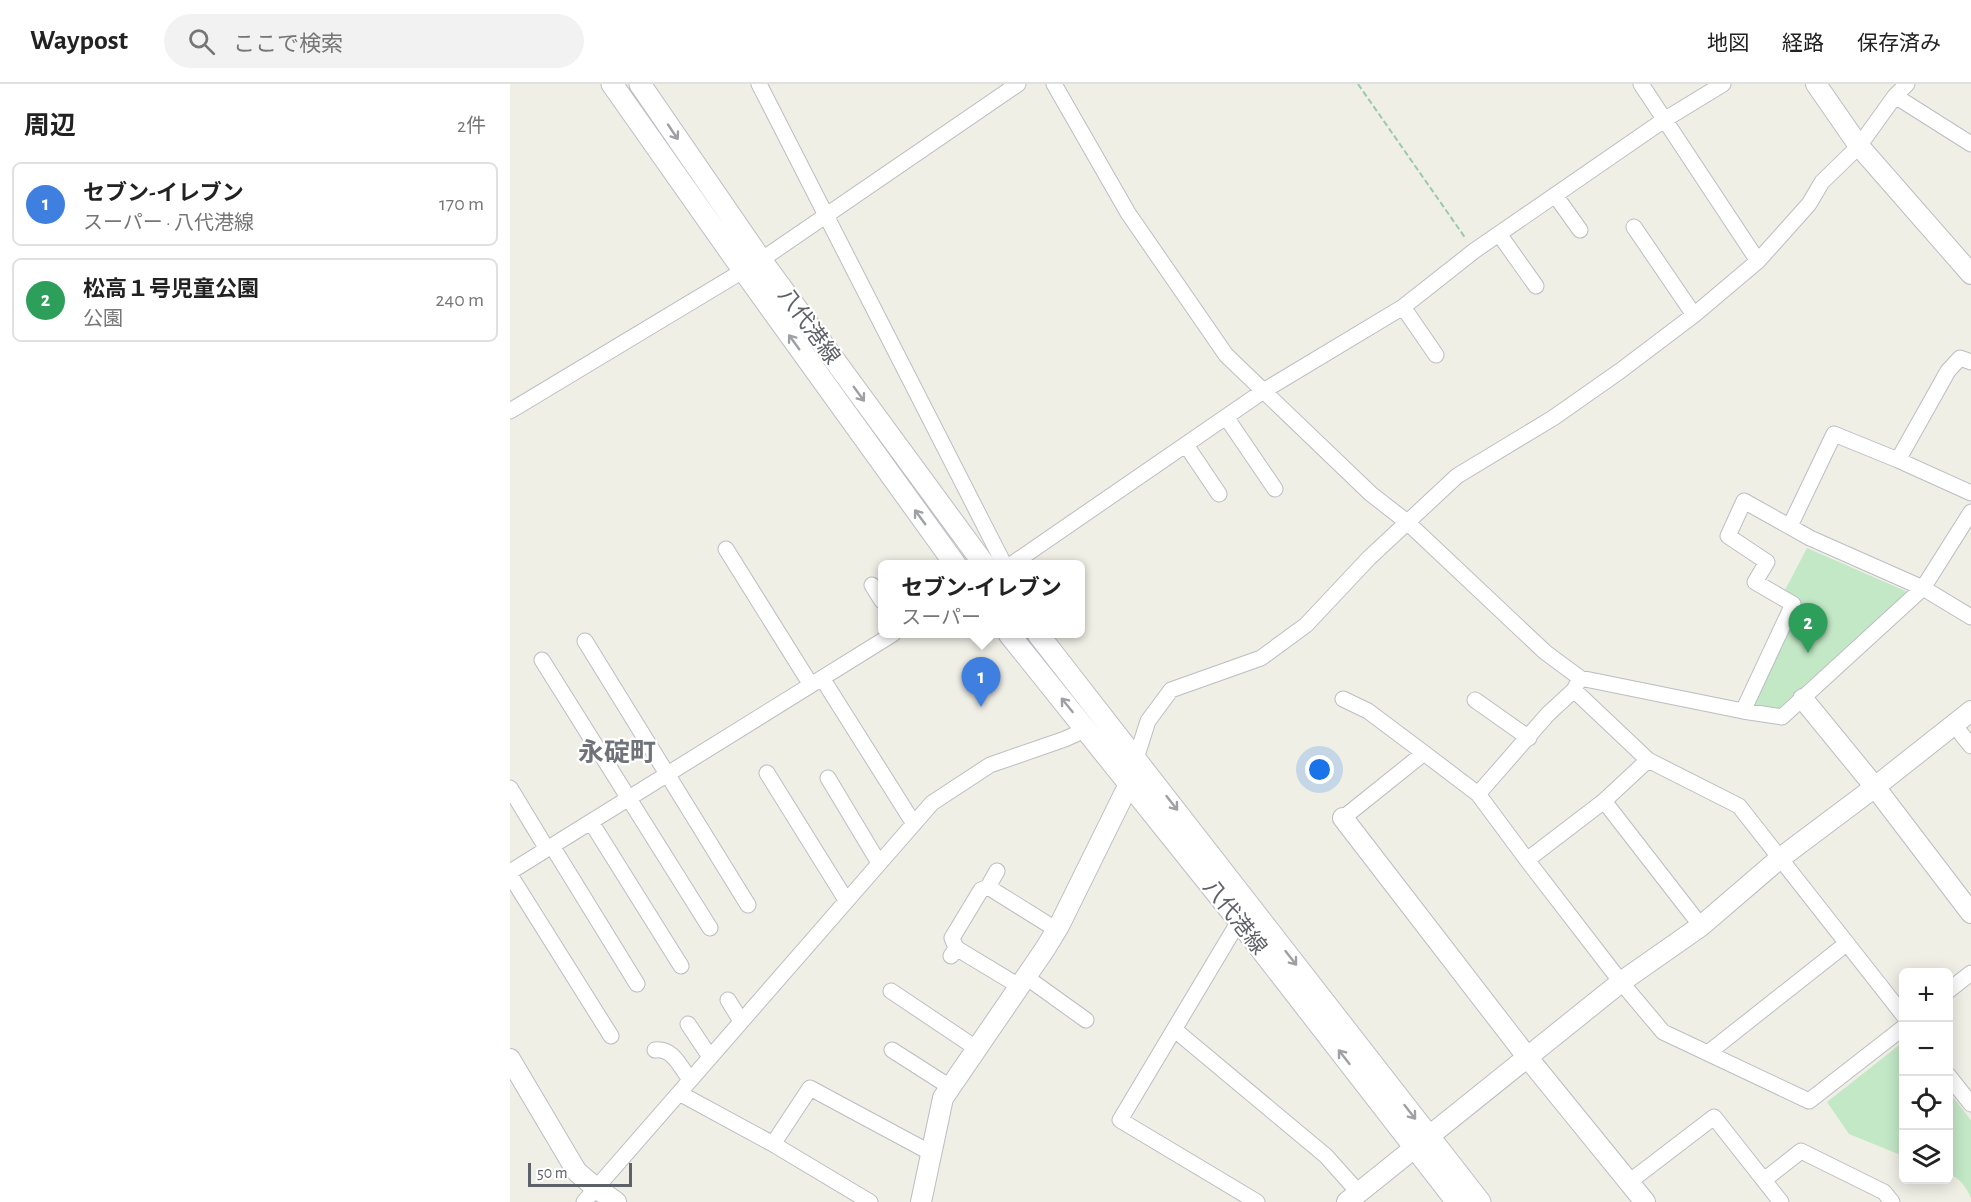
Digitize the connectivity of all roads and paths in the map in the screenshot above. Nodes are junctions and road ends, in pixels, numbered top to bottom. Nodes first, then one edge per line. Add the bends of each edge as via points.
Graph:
1 (612, 84) edge
2 (640, 84) edge
3 (759, 84) edge
4 (1018, 84) edge
5 (1054, 84) edge
6 (1358, 84) edge
7 (1641, 84) edge
8 (1723, 84) edge
9 (1816, 84) edge
10 (1906, 84) edge
11 (1895, 96) junction
12 (1664, 120) junction
13 (1971, 144) edge
14 (1858, 146) junction
15 (1555, 195) junction
16 (826, 215) junction
17 (1634, 227) dead end
18 (1580, 230) dead end
19 (1499, 234) junction
20 (1474, 251) junction
21 (1758, 261) junction
22 (752, 265) junction
23 (1969, 266) edge
24 (1536, 286) dead end
25 (1403, 307) junction
26 (1694, 315) junction
27 (1436, 355) dead end
28 (1971, 362) edge
29 (1265, 390) junction
30 (510, 411) edge
31 (1226, 417) junction
32 (1186, 445) junction
33 (1898, 460) junction
34 (1275, 489) dead end
35 (1971, 493) edge
36 (1219, 494) dead end
37 (1971, 512) edge
38 (1407, 522) junction
39 (1790, 526) junction
40 (726, 549) dead end
41 (952, 560) edge
42 (981, 560) edge
43 (1002, 560) edge
44 (1018, 560) edge
45 (872, 585) dead end
46 (1923, 588) junction
47 (878, 595) edge
48 (1971, 617) edge
49 (885, 638) edge
50 (1013, 638) edge
51 (1042, 638) edge
52 (585, 641) dead end
53 (542, 660) dead end
54 (817, 681) junction
55 (1577, 684) junction
56 (1343, 699) dead end
57 (1803, 699) junction
58 (1475, 700) dead end
59 (1743, 711) junction
60 (1971, 711) edge
61 (1954, 725) junction
62 (1087, 729) junction
63 (1529, 738) junction
64 (1971, 746) edge
65 (1424, 753) junction
66 (1136, 757) junction
67 (1648, 760) junction
68 (766, 773) dead end
69 (667, 774) junction
70 (828, 778) dead end
71 (1129, 784) junction
72 (510, 788) edge
73 (1875, 788) junction
74 (1478, 794) junction
75 (629, 798) junction
76 (1604, 801) junction
77 (1343, 818) joint
78 (591, 822) junction
79 (914, 824) junction
80 (549, 848) junction
81 (1779, 859) junction
82 (1527, 860) junction
83 (879, 863) junction
84 (997, 871) dead end
85 (510, 874) edge
86 (988, 887) junction
87 (846, 900) junction
88 (748, 905) dead end
89 (1971, 913) edge
90 (1239, 921) junction
91 (1701, 926) junction
92 (710, 928) dead end
93 (1057, 930) junction
94 (1846, 944) junction
95 (681, 966) dead end
96 (1971, 973) edge
97 (1023, 981) junction
98 (1621, 982) junction
99 (637, 984) dead end
100 (1953, 987) edge
101 (891, 991) dead end
102 (728, 1000) dead end
103 (1899, 1010) edge
104 (1086, 1020) dead end
105 (741, 1021) junction
106 (688, 1024) dead end
107 (1175, 1030) junction
108 (1899, 1031) edge
109 (611, 1036) dead end
110 (976, 1048) junction
111 (655, 1050) dead end
112 (892, 1050) dead end
113 (1708, 1053) junction
114 (710, 1057) junction
115 (1528, 1058) junction
116 (510, 1059) edge
117 (1949, 1076) edge
118 (690, 1080) junction
119 (950, 1087) junction
120 (679, 1093) junction
121 (1971, 1104) edge
122 (1421, 1141) junction
123 (773, 1144) junction
124 (931, 1153) junction
125 (1764, 1180) junction
126 (1629, 1182) junction
127 (590, 1195) edge
128 (1353, 1197) edge
129 (616, 1202) edge
130 (870, 1202) edge
131 (921, 1202) edge
132 (1257, 1202) edge
133 (1457, 1202) edge
134 (1480, 1202) edge
135 (1645, 1202) edge
136 (1780, 1202) edge
137 (1892, 1202) edge

1 - 22 main road, 八代港線
2 -> 22 main road, 八代港線
3 - 16 street
4 - 16 street
5 - 29 street via 1134,222 1226,355
6 - 20 path
7 - 12 street
8 - 12 street
9 - 14 street
10 - 11 street
11 - 13 street
11 - 14 street
12 - 15 street
12 - 21 street
14 - 21 street via 1822,182 1809,204
14 - 23 street
15 - 18 street
15 - 19 street
16 - 22 street
16 - 43 street
17 - 26 street
19 - 20 street
19 - 24 street
20 - 25 street
21 - 26 street
22 - 30 street
41 -> 22 main road, 八代港線
22 -> 42 main road, 八代港線
25 - 27 street
25 - 29 street
26 - 38 street via 1553,418 1457,476
28 - 33 street via 1960,358 1948,371
29 - 31 street
29 - 38 street via 1371,494
31 - 32 street
31 - 34 street
32 - 36 street
32 - 44 street
33 - 35 street
33 - 39 street via 1834,434
37 - 46 street
38 - 55 street
38 - 66 street via 1306,625 1261,658 1171,690 1148,721
39 - 46 street
39 - 59 street via 1744,501 1728,536 1767,562 1755,582 1792,604
40 - 54 street
45 - 47 street
46 - 48 street
46 - 57 street
49 - 54 street
62 -> 50 main road, 八代港線
51 - 66 main road, 八代港線
52 - 69 street
53 - 75 street
54 - 69 street
54 - 79 street
55 - 59 street
55 - 63 street
55 - 67 street
56 - 65 street via 1368,711
57 - 59 street via 1782,717
57 - 73 street
58 - 63 street
60 - 61 street
61 - 64 street
61 - 73 street
62 - 71 main road, 八代港線
62 - 79 street via 990,765 932,803
63 - 74 street
65 - 74 street
65 - 77 street
66 - 71 street
66 -> 122 main road, 八代港線
67 - 76 street
67 - 81 street via 1739,806
68 - 87 street
69 - 75 street
69 - 88 street
70 - 83 street
71 - 90 main road, 八代港線
71 - 93 street
72 - 80 street
73 - 81 street
73 - 89 street
74 - 82 street
75 - 78 street
75 - 92 street
76 - 82 street
76 - 91 street
77 - 115 street
78 - 80 street
78 - 95 street
79 - 83 street
80 - 85 street
80 - 99 street
81 - 91 street
81 - 94 street
82 - 98 street
83 - 87 street
84 - 86 street
85 - 109 street
86 - 93 street
86 - 97 street via 981,890 952,938 953,952
87 - 105 street
90 - 107 street
122 -> 90 main road, 八代港線
91 - 98 street
93 - 97 street
94 - 103 street
94 - 113 street
96 - 100 street
97 - 104 street
97 - 110 street
98 - 113 street via 1663,1032
98 - 115 street
101 - 110 street
102 - 105 street
105 - 114 street
106 - 114 street
107 - 128 street via 1326,1156
107 - 132 street via 1120,1120
108 - 113 street via 1809,1101
110 - 119 street
111 - 118 street via 670,1052
112 - 119 street
114 - 118 street
115 - 122 street
115 - 126 street
116 - 127 street
117 - 121 street
118 - 120 street
119 - 124 street via 943,1098
120 - 123 street
120 - 127 street
122 - 128 street
122 - 133 main road, 八代港線
122 - 134 main road, 八代港線
123 - 124 street via 810,1088
123 - 130 street
124 - 131 street
125 - 126 street via 1714,1117
125 - 136 street
125 - 137 street via 1801,1151 1884,1192
126 - 135 street
127 - 129 street

